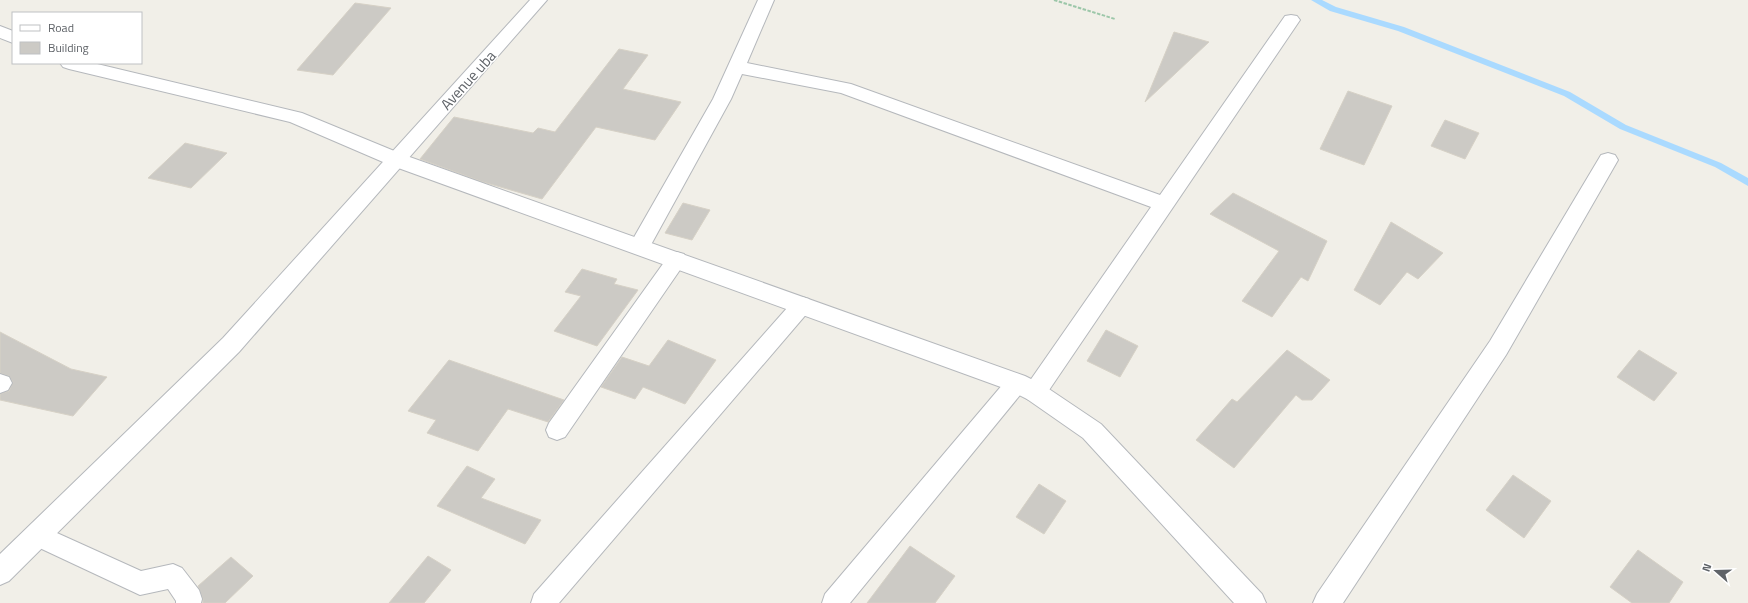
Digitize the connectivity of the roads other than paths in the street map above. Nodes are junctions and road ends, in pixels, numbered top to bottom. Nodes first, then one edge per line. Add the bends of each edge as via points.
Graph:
1 (539, 0) edge
2 (766, 0) edge
3 (1291, 20) dead end
4 (0, 31) edge
5 (12, 37) edge
6 (73, 64) edge
7 (735, 67) junction
8 (397, 160) junction
9 (1608, 160) dead end
10 (1164, 204) junction
11 (640, 246) junction
12 (677, 259) junction
13 (802, 305) junction
14 (1026, 388) junction
15 (557, 430) dead end
16 (37, 535) junction
17 (0, 572) edge
18 (188, 603) edge
19 (543, 603) edge
20 (834, 603) edge
21 (1252, 603) edge
22 (1327, 603) edge

1 - 8 street, Avenue uba
2 - 7 street
3 - 10 street
4 - 5 street
6 - 8 street via 295,117
7 - 10 street via 845,88
7 - 11 street via 722,99
8 - 11 street
8 - 16 street, Avenue uba via 231,345
9 - 22 street via 1498,348
10 - 14 street
11 - 12 street
12 - 13 street
12 - 15 lane
13 - 14 street
13 - 19 lane
14 - 20 lane
14 - 21 street via 1092,431
16 - 17 street, Avenue uba
16 - 18 lane via 140,583 173,576 190,599

